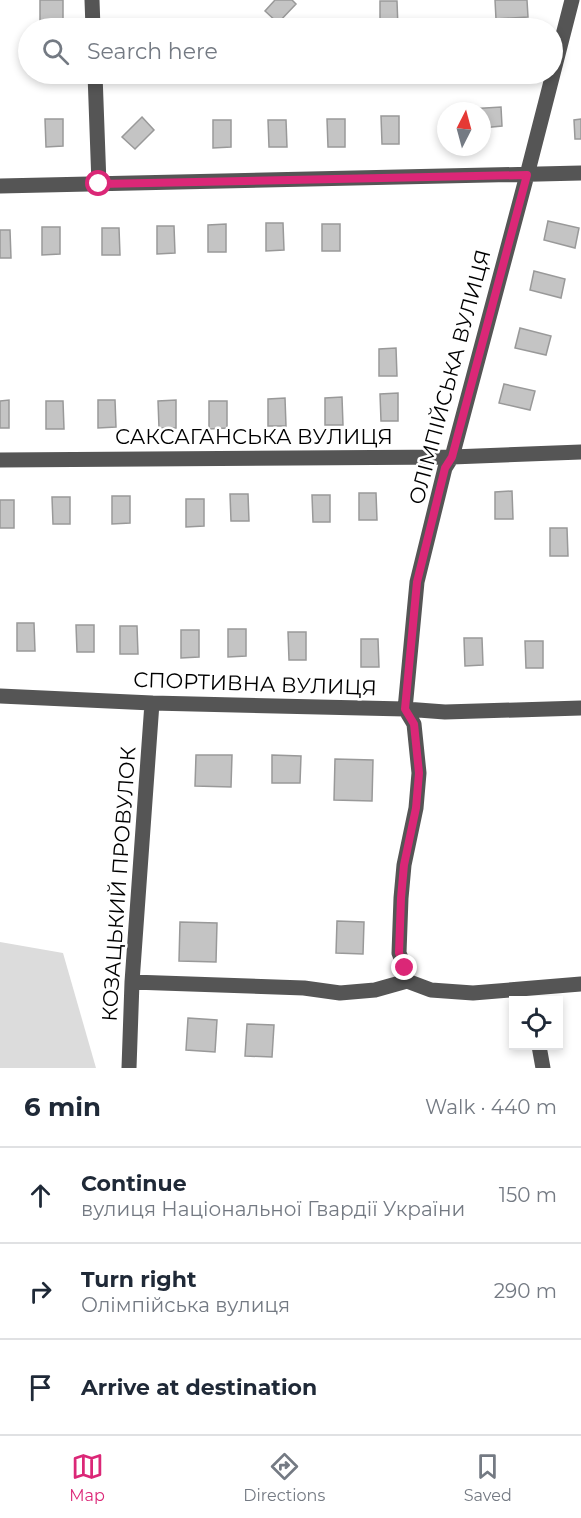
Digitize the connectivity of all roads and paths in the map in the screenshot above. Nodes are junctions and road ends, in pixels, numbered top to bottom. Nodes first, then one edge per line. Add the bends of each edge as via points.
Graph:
1 (92, 0) edge
2 (572, 0) edge
3 (93, 18) edge
4 (563, 35) edge
5 (94, 84) edge
6 (550, 84) edge
7 (581, 173) edge
8 (527, 175) junction
9 (99, 184) junction
10 (0, 186) edge
11 (581, 452) edge
12 (452, 457) junction
13 (0, 460) edge
14 (0, 696) edge
15 (152, 703) junction
16 (581, 708) edge
17 (405, 709) junction
18 (407, 981) junction
19 (132, 982) junction
20 (581, 984) edge
21 (519, 995) edge
22 (540, 1050) edge
23 (129, 1068) edge
24 (543, 1068) edge

1 - 3 street
2 - 4 street, ОЛІМПІЙСЬКА ВУЛИЦЯ
5 - 9 street
6 - 8 street, ОЛІМПІЙСЬКА ВУЛИЦЯ
7 - 8 street
8 - 9 street
8 - 12 street, ОЛІМПІЙСЬКА ВУЛИЦЯ
9 - 10 street
11 - 12 street, САКСАГАНСЬКА ВУЛИЦЯ
12 - 13 street, САКСАГАНСЬКА ВУЛИЦЯ
12 - 17 street, ОЛІМПІЙСЬКА ВУЛИЦЯ via 445,468 417,582
14 - 15 street, СПОРТИВНА ВУЛИЦЯ
15 - 17 street, СПОРТИВНА ВУЛИЦЯ
15 - 19 street, КОЗАЦЬКИЙ ПРОВУЛОК
16 - 17 street, СПОРТИВНА ВУЛИЦЯ via 445,712
17 - 18 street, ОЛІМПІЙСЬКА ВУЛИЦЯ via 414,724 419,773 401,898 399,953
18 - 19 street via 375,990 340,993 304,988
18 - 21 street via 431,990
19 - 23 street, КОЗАЦЬКИЙ ПРОВУЛОК
20 - 21 street via 532,987
22 - 24 street

